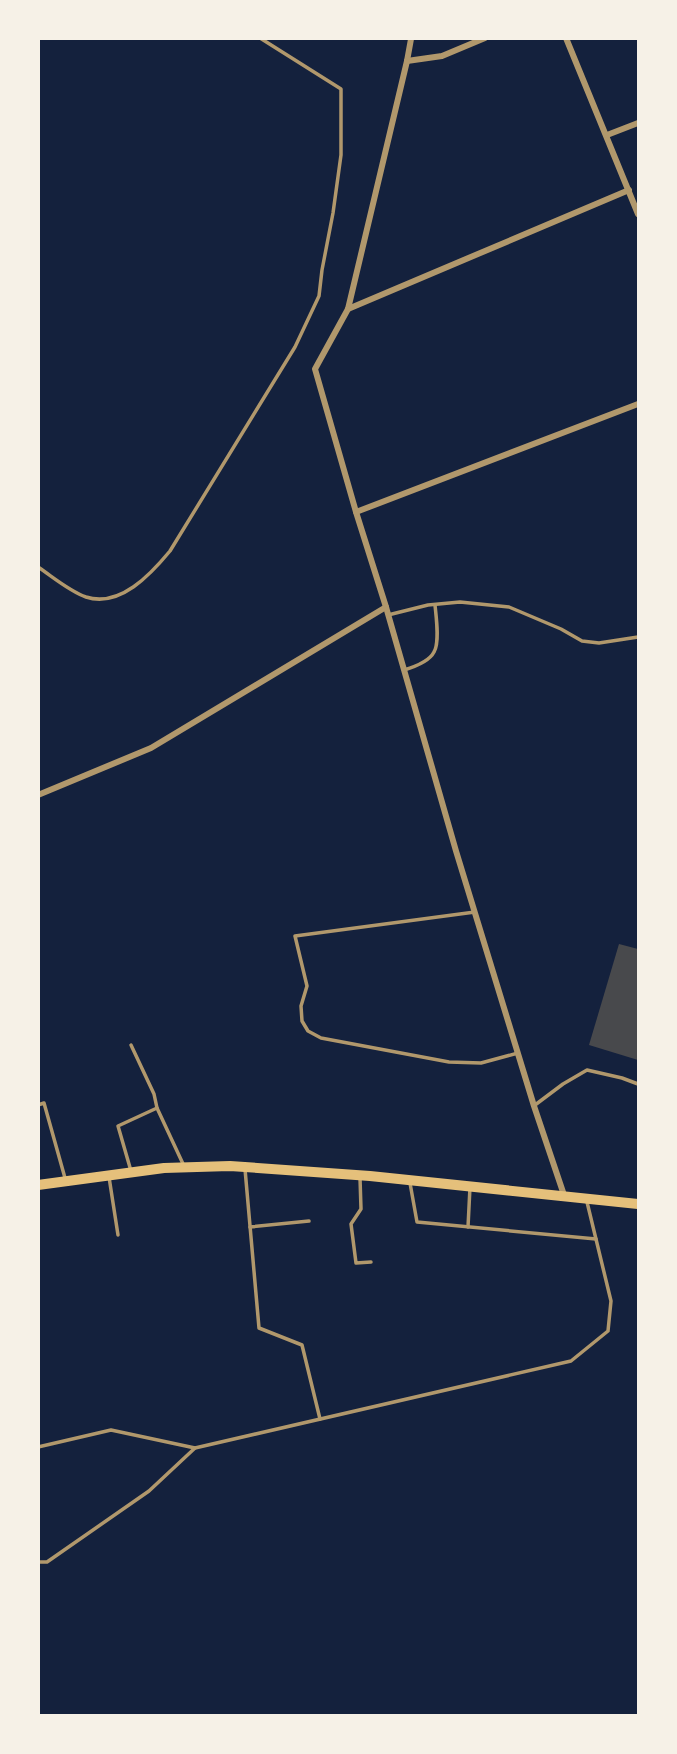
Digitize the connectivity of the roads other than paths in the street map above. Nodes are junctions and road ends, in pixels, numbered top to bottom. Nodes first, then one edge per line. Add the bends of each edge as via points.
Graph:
1 (260, 38) edge
2 (410, 38) edge
3 (485, 38) edge
4 (566, 38) edge
5 (407, 61) junction
6 (639, 123) edge
7 (607, 135) junction
8 (629, 190) junction
9 (639, 214) edge
10 (348, 309) junction
11 (639, 404) edge
12 (356, 512) junction
13 (38, 567) edge
14 (435, 604) junction
15 (386, 607) junction
16 (388, 615) junction
17 (639, 637) edge
18 (404, 670) junction
19 (38, 795) edge
20 (475, 912) junction
21 (131, 1045) dead end
22 (517, 1053) junction
23 (639, 1084) edge
24 (38, 1105) edge
25 (534, 1106) junction
26 (157, 1108) junction
27 (185, 1167) junction
28 (245, 1167) junction
29 (131, 1172) junction
30 (109, 1174) junction
31 (359, 1175) junction
32 (66, 1181) junction
33 (409, 1181) junction
34 (38, 1185) edge
35 (470, 1187) junction
36 (565, 1198) junction
37 (587, 1200) junction
38 (639, 1204) edge
39 (309, 1221) dead end
40 (250, 1227) junction
41 (468, 1227) junction
42 (118, 1235) dead end
43 (596, 1239) junction
44 (371, 1262) dead end
45 (320, 1420) junction
46 (38, 1447) edge
47 (195, 1448) junction
48 (38, 1562) edge

1 - 13 lane via 341,89 341,155 319,296 295,347 153,572 124,593 108,598 88,597
2 - 5 street
3 - 5 street via 442,56
4 - 7 street
5 - 10 street
6 - 7 street
7 - 8 street
8 - 9 street
8 - 10 street
10 - 12 street via 315,369
11 - 12 street
12 - 15 street
14 - 16 lane
14 - 17 lane via 509,607 582,641
14 - 18 lane via 434,652
15 - 16 street
15 - 19 street via 151,748
16 - 18 street
18 - 20 street
20 - 22 street
20 - 22 lane via 295,936 307,986 302,1021 321,1038 449,1062 481,1063
21 - 26 lane
22 - 25 street
23 - 25 lane via 587,1070
24 - 32 lane via 44,1103
25 - 36 street
26 - 27 lane
26 - 29 lane via 118,1126
27 - 28 highway
27 - 29 highway
28 - 31 highway
28 - 40 lane
29 - 30 highway
30 - 32 highway
30 - 42 lane
31 - 33 highway
31 - 44 lane via 361,1209 351,1224 356,1263
32 - 34 highway
33 - 35 highway
33 - 41 lane via 418,1222
35 - 36 highway
35 - 41 lane
36 - 37 highway
37 - 38 highway
37 - 43 lane
39 - 40 lane
40 - 45 lane via 259,1328 302,1345
41 - 43 lane
43 - 45 lane via 611,1301 608,1331 571,1361
45 - 47 lane
46 - 47 lane via 111,1430
47 - 48 lane via 149,1490 47,1562

